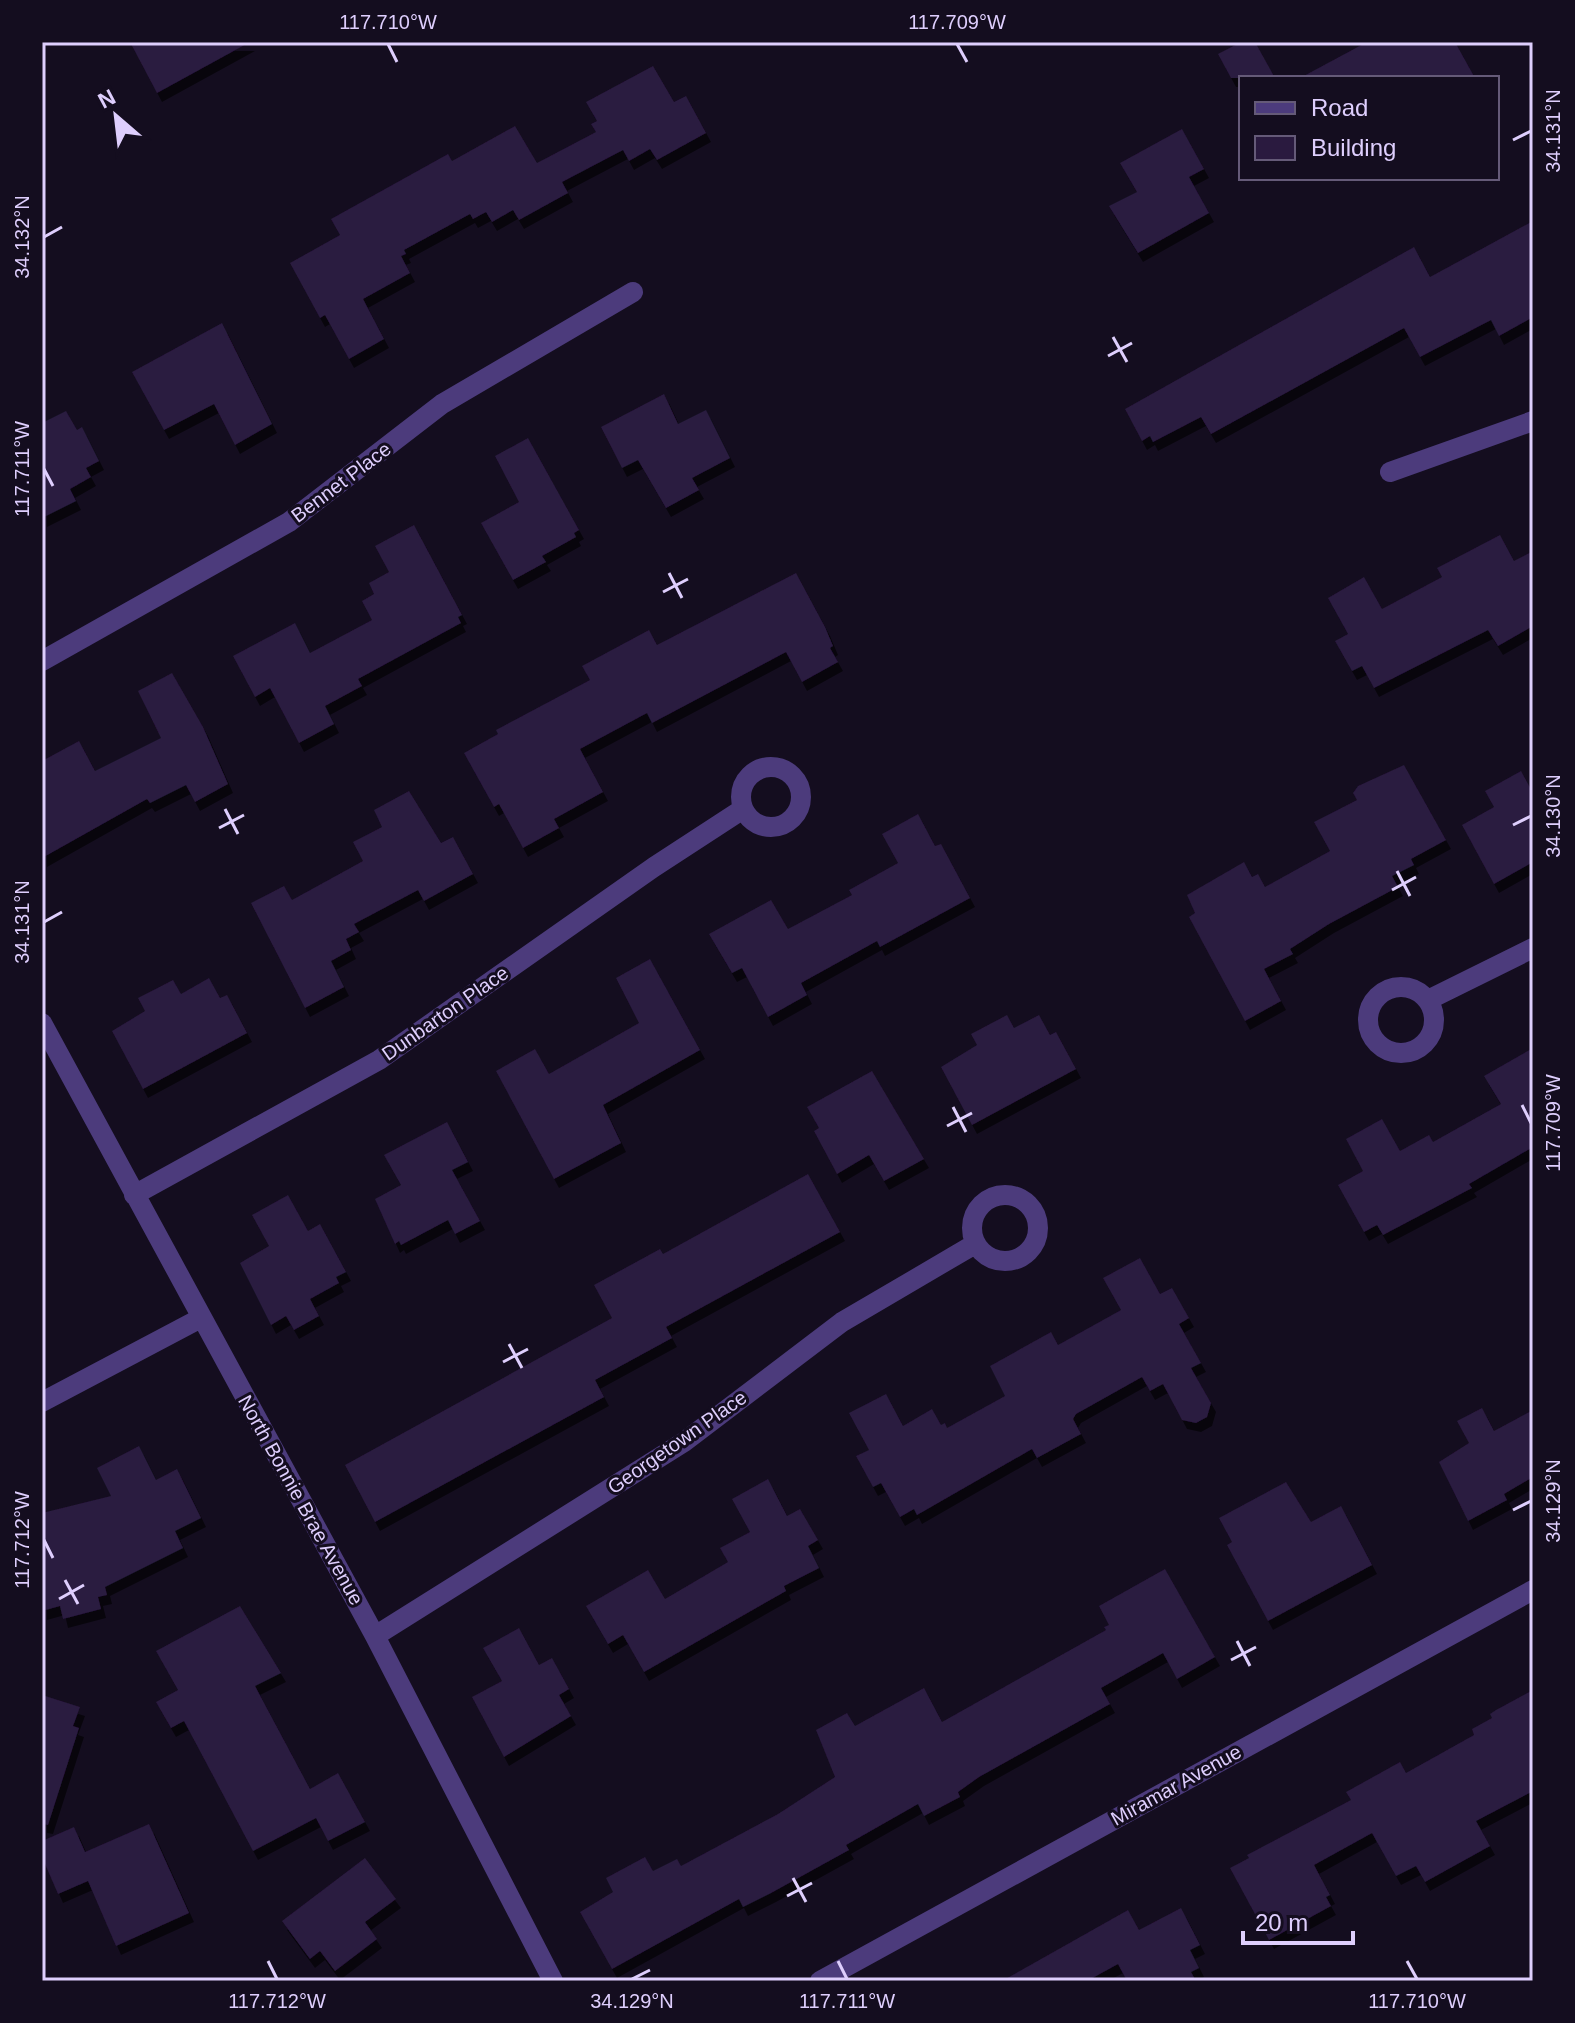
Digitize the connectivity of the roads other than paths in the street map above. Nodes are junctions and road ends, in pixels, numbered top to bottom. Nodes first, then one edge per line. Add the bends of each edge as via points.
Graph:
1 (633, 292) dead end
2 (1533, 421) edge
3 (1390, 472) dead end
4 (42, 661) edge
5 (743, 809) dead end
6 (1533, 948) edge
7 (1428, 1000) dead end
8 (42, 1023) edge
9 (134, 1195) junction
10 (975, 1244) dead end
11 (201, 1318) junction
12 (42, 1402) edge
13 (1533, 1590) edge
14 (375, 1636) junction
15 (553, 1981) edge
16 (820, 1981) edge

1 - 4 street, Bennet Place via 442,404 289,522
2 - 3 street
5 - 9 street, Dunbarton Place via 379,1060
6 - 7 street
8 - 9 street, North Bonnie Brae Avenue
9 - 11 street, North Bonnie Brae Avenue
10 - 14 street, Georgetown Place via 842,1322 684,1442
11 - 12 street
11 - 14 street, North Bonnie Brae Avenue
13 - 16 street, Miramar Avenue
14 - 15 street, North Bonnie Brae Avenue

